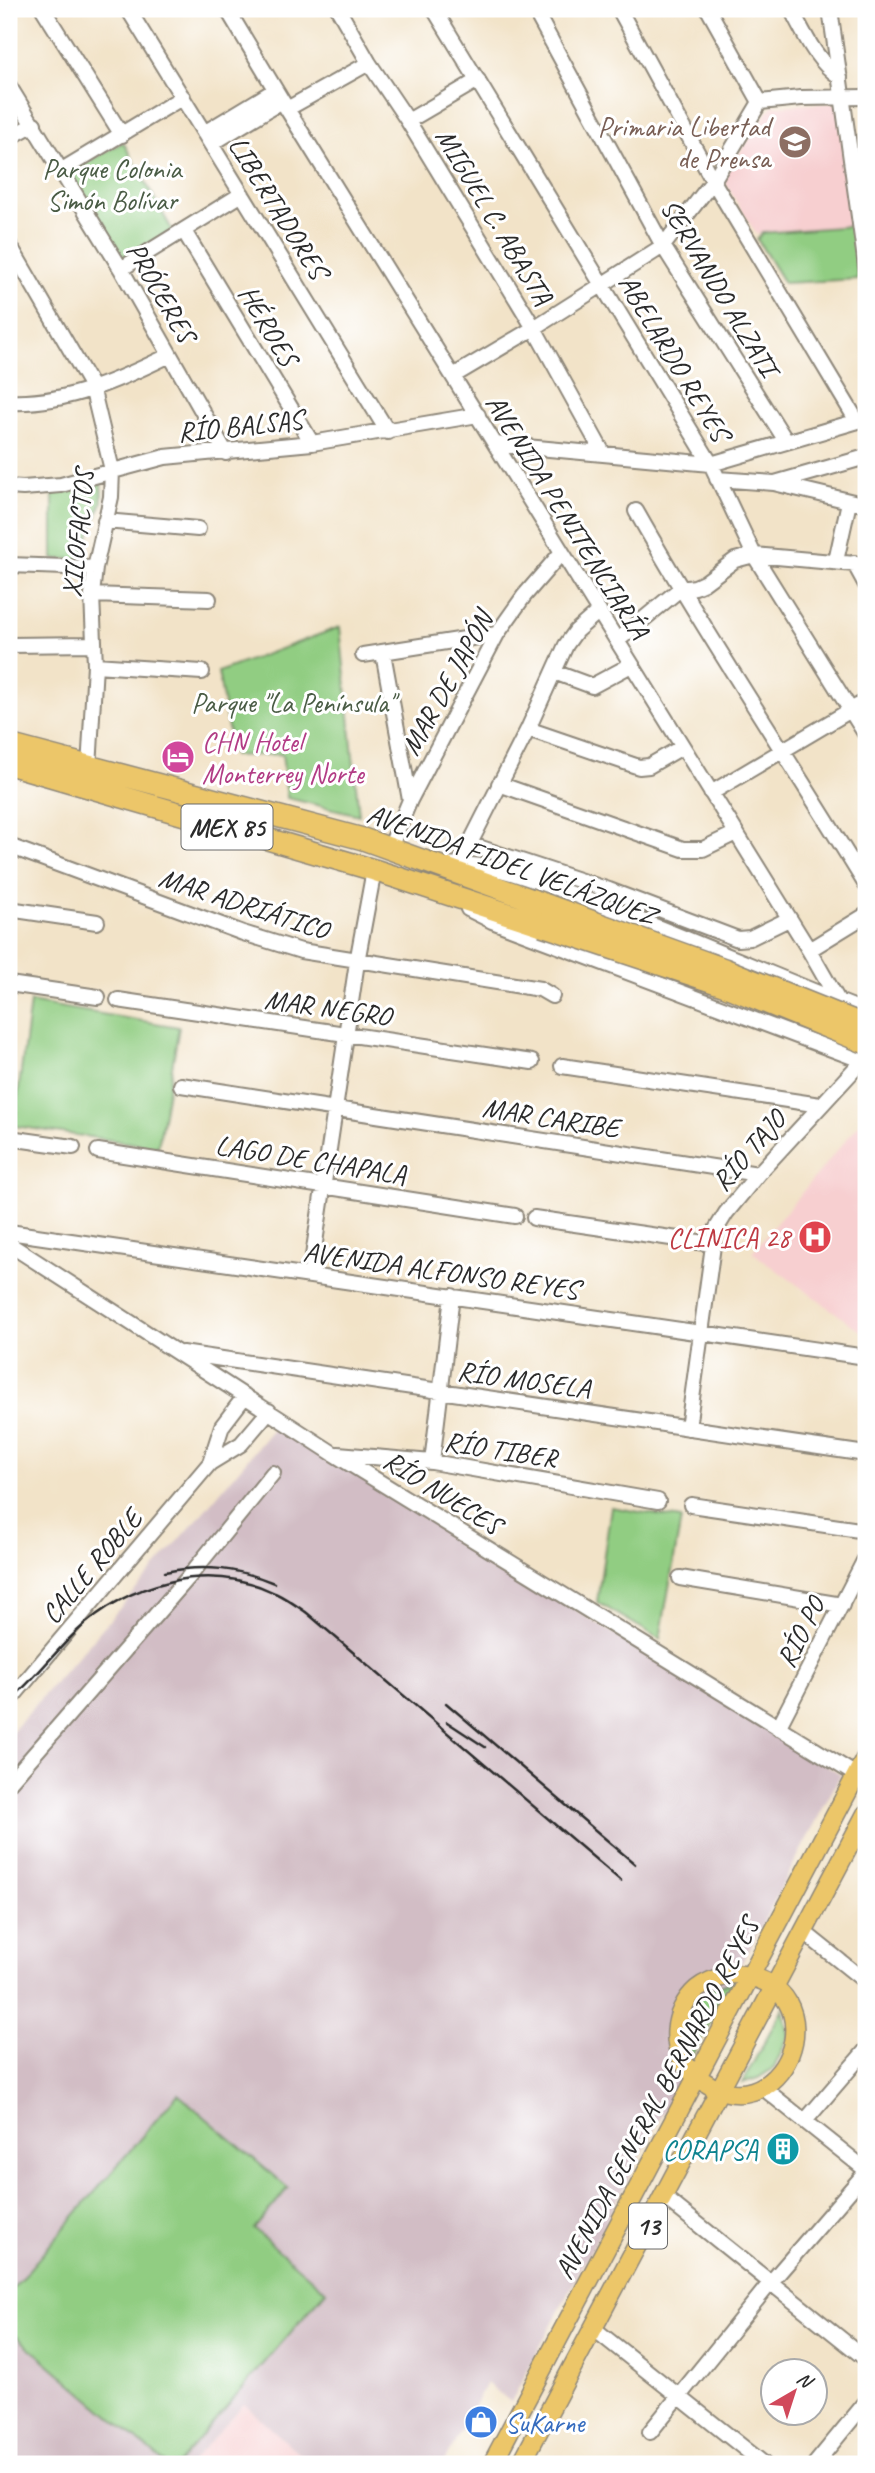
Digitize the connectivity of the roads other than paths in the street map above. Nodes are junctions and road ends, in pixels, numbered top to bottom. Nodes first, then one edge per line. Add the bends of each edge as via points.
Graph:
1 (44, 9) edge
2 (128, 9) edge
3 (227, 9) edge
4 (338, 9) edge
5 (434, 9) edge
6 (534, 9) edge
7 (619, 9) edge
8 (708, 9) edge
9 (791, 9) edge
10 (830, 9) edge
11 (369, 63) junction
12 (839, 77) junction
13 (478, 80) junction
14 (9, 86) edge
15 (183, 97) junction
16 (866, 97) edge
17 (844, 98) junction
18 (281, 100) junction
19 (760, 103) junction
20 (408, 121) junction
21 (34, 124) junction
22 (122, 135) junction
23 (9, 138) edge
24 (208, 139) junction
25 (62, 170) junction
26 (713, 181) junction
27 (242, 194) junction
28 (184, 231) junction
29 (9, 244) edge
30 (663, 246) junction
31 (866, 267) edge
32 (121, 269) junction
33 (603, 285) junction
34 (534, 328) junction
35 (170, 355) junction
36 (453, 376) junction
37 (92, 387) junction
38 (9, 402) edge
39 (478, 415) junction
40 (862, 420) edge
41 (388, 432) junction
42 (786, 441) junction
43 (312, 443) junction
44 (495, 444) junction
45 (226, 453) junction
46 (603, 453) junction
47 (866, 457) edge
48 (711, 464) junction
49 (112, 470) junction
50 (717, 479) junction
51 (774, 483) junction
52 (9, 487) edge
53 (849, 502) junction
54 (866, 505) edge
55 (636, 511) dead end
56 (105, 521) junction
57 (198, 529) dead end
58 (562, 552) junction
59 (754, 555) junction
60 (836, 561) junction
61 (860, 564) edge
62 (9, 565) edge
63 (95, 568) junction
64 (866, 585) edge
65 (680, 589) junction
66 (92, 595) junction
67 (209, 599) dead end
68 (599, 611) junction
69 (497, 634) junction
70 (617, 641) junction
71 (93, 644) junction
72 (9, 645) edge
73 (383, 653) junction
74 (363, 655) dead end
75 (95, 665) junction
76 (631, 665) junction
77 (202, 672) dead end
78 (554, 672) junction
79 (866, 701) edge
80 (851, 710) junction
81 (528, 729) junction
82 (866, 735) edge
83 (9, 745) edge
84 (682, 747) junction
85 (784, 750) junction
86 (9, 764) edge
87 (89, 768) junction
88 (499, 784) junction
89 (712, 793) junction
90 (410, 800) junction
91 (736, 833) junction
92 (469, 844) junction
93 (9, 846) edge
94 (390, 848) junction
95 (449, 864) junction
96 (374, 870) junction
97 (866, 885) edge
98 (444, 892) junction
99 (9, 909) edge
100 (866, 915) edge
101 (545, 916) junction
102 (789, 919) junction
103 (97, 922) dead end
104 (720, 932) junction
105 (695, 941) junction
106 (809, 950) junction
107 (357, 962) junction
108 (9, 984) edge
109 (810, 988) junction
110 (552, 996) dead end
111 (99, 998) dead end
112 (118, 1000) dead end
113 (838, 1001) junction
114 (866, 1012) edge
115 (866, 1026) edge
116 (346, 1034) junction
117 (806, 1039) junction
118 (865, 1054) edge
119 (532, 1062) dead end
120 (562, 1066) dead end
121 (181, 1085) dead end
122 (820, 1105) junction
123 (335, 1109) junction
124 (9, 1138) edge
125 (73, 1147) dead end
126 (98, 1151) dead end
127 (758, 1174) junction
128 (324, 1185) junction
129 (516, 1216) dead end
130 (534, 1218) dead end
131 (9, 1232) edge
132 (9, 1244) edge
133 (712, 1244) junction
134 (310, 1276) junction
135 (452, 1296) junction
136 (701, 1333) junction
137 (176, 1352) junction
138 (866, 1357) edge
139 (440, 1391) junction
140 (245, 1396) junction
141 (269, 1411) junction
142 (688, 1428) junction
143 (334, 1454) junction
144 (866, 1454) edge
145 (432, 1462) junction
146 (210, 1463) junction
147 (273, 1473) dead end
148 (658, 1501) dead end
149 (691, 1505) dead end
150 (866, 1531) edge
151 (866, 1558) edge
152 (680, 1578) dead end
153 (842, 1605) junction
154 (9, 1701) edge
155 (778, 1728) junction
156 (866, 1757) edge
157 (856, 1775) junction
158 (9, 1783) edge
159 (866, 1814) edge
160 (805, 1933) junction
161 (751, 1975) junction
162 (866, 1982) edge
163 (775, 1989) junction
164 (866, 2050) edge
165 (697, 2077) junction
166 (762, 2087) junction
167 (721, 2090) junction
168 (805, 2121) junction
169 (866, 2171) edge
170 (664, 2197) junction
171 (771, 2282) junction
172 (593, 2328) junction
173 (866, 2359) edge
174 (679, 2396) junction
175 (866, 2402) edge
176 (650, 2432) dead end
177 (492, 2464) edge
178 (522, 2464) edge
179 (764, 2464) edge
180 (815, 2464) edge

1 - 22 street
2 - 15 street, LIBERTADORES
3 - 18 street, AVENIDA PENITENCIARÍA
4 - 11 street, MIGUEL C. ABASTA
5 - 13 street, ABELARDO REYES
6 - 30 street, SERVANDO ALZATI
7 - 26 street
8 - 19 street
9 - 12 street via 817,57
10 - 12 street
11 - 18 street
11 - 20 street, MIGUEL C. ABASTA
12 - 17 street
13 - 20 street
13 - 33 street, ABELARDO REYES
14 - 21 street, PRÓCERES
15 - 22 street
15 - 24 street, LIBERTADORES
16 - 17 street
17 - 19 street
17 - 31 street
18 - 24 street
18 - 36 street, AVENIDA PENITENCIARÍA
19 - 26 street
20 - 34 street, MIGUEL C. ABASTA
21 - 23 street
21 - 25 street, PRÓCERES
22 - 25 street
24 - 27 street, LIBERTADORES
25 - 32 street, PRÓCERES
26 - 30 street
26 - 40 street
27 - 28 street
27 - 41 street, LIBERTADORES
28 - 32 street
28 - 43 street, HÉROES
29 - 37 street, XILOFACTOS
30 - 33 street
30 - 42 street, SERVANDO ALZATI
32 - 35 street, PRÓCERES
33 - 34 street
33 - 48 street, ABELARDO REYES
34 - 36 street
34 - 46 street, MIGUEL C. ABASTA
35 - 37 street
35 - 45 street, PRÓCERES
36 - 39 street, AVENIDA PENITENCIARÍA
37 - 38 street via 58,399
37 - 49 street, XILOFACTOS
39 - 41 street, RÍO BALSAS
39 - 44 street, AVENIDA PENITENCIARÍA
40 - 42 street
41 - 43 street, RÍO BALSAS
42 - 48 street
43 - 45 street, RÍO BALSAS
44 - 46 street
44 - 58 street, AVENIDA PENITENCIARÍA
45 - 49 street, RÍO BALSAS via 188,454
46 - 48 street
47 - 51 street
48 - 50 street, ABELARDO REYES
49 - 52 street, RÍO BALSAS via 61,485
49 - 56 street, XILOFACTOS
50 - 51 street
50 - 59 street, ABELARDO REYES
51 - 53 street
53 - 54 street
53 - 60 street
55 - 65 street
56 - 57 street
56 - 63 street, XILOFACTOS
58 - 68 street, AVENIDA PENITENCIARÍA
58 - 69 street, MAR DE JAPÓN
59 - 60 street
59 - 65 street via 734,560 704,583
59 - 80 street, ABELARDO REYES
60 - 61 street
61 - 64 street
62 - 63 street
63 - 66 street, XILOFACTOS
65 - 70 street
65 - 85 street
66 - 67 street
66 - 71 street, XILOFACTOS
68 - 70 street, AVENIDA PENITENCIARÍA
68 - 78 street via 571,637
69 - 73 street
69 - 90 street, MAR DE JAPÓN
70 - 76 street, AVENIDA PENITENCIARÍA
71 - 72 street
71 - 75 street, XILOFACTOS
73 - 74 street
73 - 90 street
75 - 77 street
75 - 87 street, XILOFACTOS
76 - 78 street via 592,686
76 - 84 street, AVENIDA PENITENCIARÍA
78 - 81 street
79 - 80 street
80 - 82 street, ABELARDO REYES
80 - 85 street
81 - 84 street via 639,766 649,766
81 - 88 street
83 - 87 highway, AVENIDA FIDEL VELÁZQUEZ / MEX 85
84 - 89 street, AVENIDA PENITENCIARÍA
85 - 89 street
85 - 97 street
86 - 96 highway, AVENIDA FIDEL VELÁZQUEZ / MEX 85
87 - 94 highway, AVENIDA FIDEL VELÁZQUEZ / MEX 85
88 - 91 street via 683,849 703,849
88 - 92 street
89 - 91 street, AVENIDA PENITENCIARÍA
90 - 94 street, MAR DE JAPÓN
91 - 102 street, AVENIDA PENITENCIARÍA
92 - 95 street
92 - 104 street
93 - 107 street, MAR ADRIÁTICO via 271,942
94 - 95 highway, AVENIDA FIDEL VELÁZQUEZ / MEX 85
95 - 101 highway, AVENIDA FIDEL VELÁZQUEZ / MEX 85
95 - 105 street via 477,864 518,875
96 - 98 highway, AVENIDA FIDEL VELÁZQUEZ / MEX 85
96 - 107 street
98 - 101 highway, AVENIDA FIDEL VELÁZQUEZ / MEX 85
98 - 117 street via 492,921
99 - 103 street
100 - 106 street
101 - 115 highway, AVENIDA FIDEL VELÁZQUEZ / MEX 85, bridge via 724,969
101 - 118 highway, AVENIDA FIDEL VELÁZQUEZ / MEX 85, bridge via 723,985
102 - 104 street via 747,939
102 - 106 street, AVENIDA PENITENCIARÍA
104 - 105 street
105 - 109 street
106 - 113 street, AVENIDA PENITENCIARÍA
107 - 110 street, MAR ADRIÁTICO via 540,989
107 - 116 street
108 - 111 street
109 - 113 street
109 - 117 street via 822,1004 823,1018 818,1031
112 - 116 street, MAR NEGRO
113 - 114 street
113 - 118 street, AVENIDA PENITENCIARÍA
116 - 119 street, MAR NEGRO
116 - 123 street
117 - 118 street
118 - 122 street, RÍO TAJO
120 - 122 street
121 - 123 street, MAR CARIBE
122 - 127 street, RÍO TAJO
123 - 127 street, MAR CARIBE
123 - 128 street
124 - 125 street
126 - 128 street, LAGO DE CHAPALA
127 - 133 street, RÍO TAJO via 720,1222
128 - 129 street, LAGO DE CHAPALA
128 - 134 street
130 - 133 street
131 - 134 street, AVENIDA ALFONSO REYES
132 - 137 street, RÍO NUECES
133 - 136 street, RÍO TAJO
134 - 135 street, AVENIDA ALFONSO REYES
135 - 136 street, AVENIDA ALFONSO REYES
135 - 139 street
136 - 138 street, AVENIDA ALFONSO REYES
136 - 142 street, RÍO TAJO
137 - 139 street, RÍO MOSELA
137 - 140 street, RÍO NUECES
139 - 142 street, RÍO MOSELA
139 - 145 street
140 - 141 street, RÍO NUECES
140 - 146 street, CALLE ROBLE via 222,1426
141 - 143 street, RÍO NUECES
141 - 146 street, CALLE ROBLE via 241,1444
142 - 144 street, RÍO MOSELA
143 - 145 street, RÍO TIBER
143 - 155 street, RÍO NUECES
145 - 148 street, RÍO TIBER
146 - 154 street, CALLE ROBLE
147 - 158 street
149 - 150 street
151 - 153 street, RÍO PO
152 - 153 street
153 - 155 street, RÍO PO
155 - 157 street, RÍO NUECES
156 - 157 main road, AVENIDA GENERAL BERNARDO REYES / 13
157 - 161 main road, AVENIDA GENERAL BERNARDO REYES / 13
159 - 160 main road, AVENIDA GENERAL BERNARDO REYES / 13
160 - 162 street
160 - 163 main road, AVENIDA GENERAL BERNARDO REYES / 13
161 - 163 main road
161 - 165 main road, AVENIDA GENERAL BERNARDO REYES / 13
161 - 165 main road via 714,1979 685,2004 677,2022 676,2042 680,2059
163 - 166 main road via 794,2022 794,2041 784,2068
163 - 167 main road, AVENIDA GENERAL BERNARDO REYES / 13
164 - 168 street
165 - 167 main road
165 - 177 main road, AVENIDA GENERAL BERNARDO REYES / 13
166 - 167 main road via 736,2093
166 - 168 street
167 - 170 main road, AVENIDA GENERAL BERNARDO REYES / 13
168 - 169 street
169 - 171 street
170 - 171 street
170 - 172 main road, AVENIDA GENERAL BERNARDO REYES / 13
171 - 173 street
171 - 174 street
172 - 174 street
172 - 178 main road, AVENIDA GENERAL BERNARDO REYES / 13
174 - 176 street
174 - 179 street
175 - 180 street

